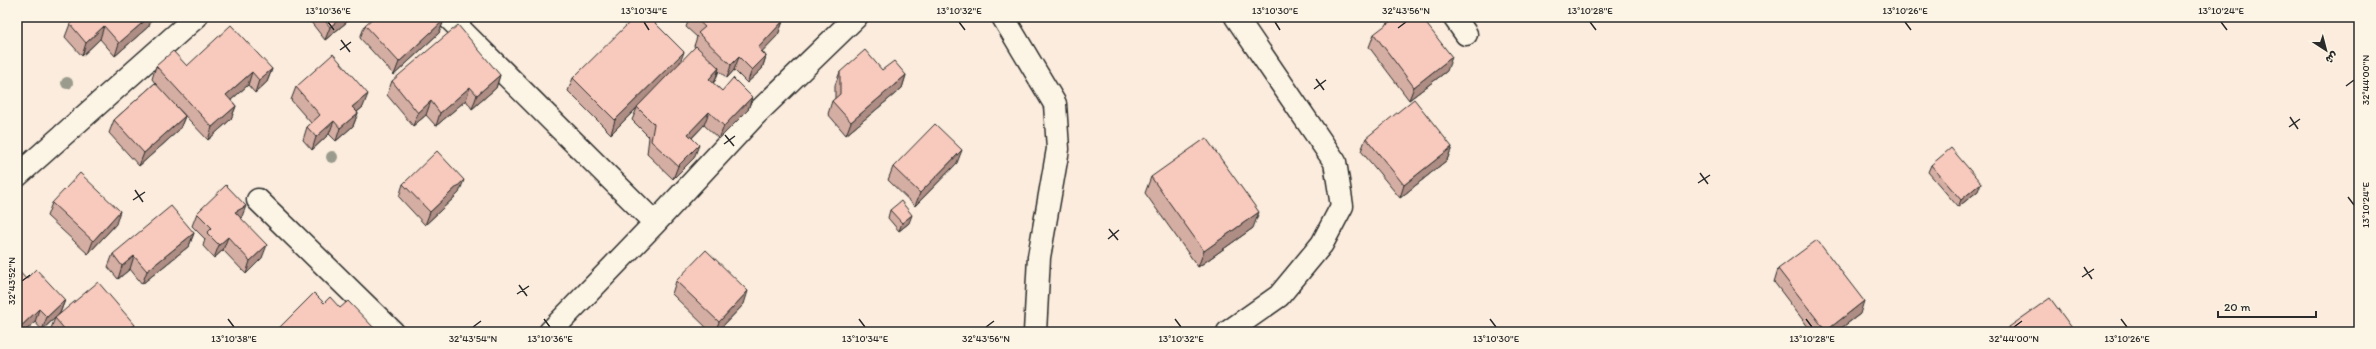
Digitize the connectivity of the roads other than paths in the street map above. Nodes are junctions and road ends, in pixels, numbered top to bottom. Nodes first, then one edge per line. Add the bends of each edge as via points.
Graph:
1 (196, 17) edge
2 (448, 17) edge
3 (856, 17) edge
4 (1003, 17) edge
5 (1236, 17) edge
6 (17, 176) edge
7 (258, 200) dead end
8 (655, 223) junction
9 (393, 332) edge
10 (550, 332) edge
11 (1035, 332) edge
12 (1228, 332) edge

1 - 6 street
2 - 8 street
3 - 8 street via 756,114
4 - 11 street via 1055,104 1058,149 1039,257
5 - 12 street via 1335,162 1342,206 1322,244 1279,296
7 - 9 street
8 - 10 street

